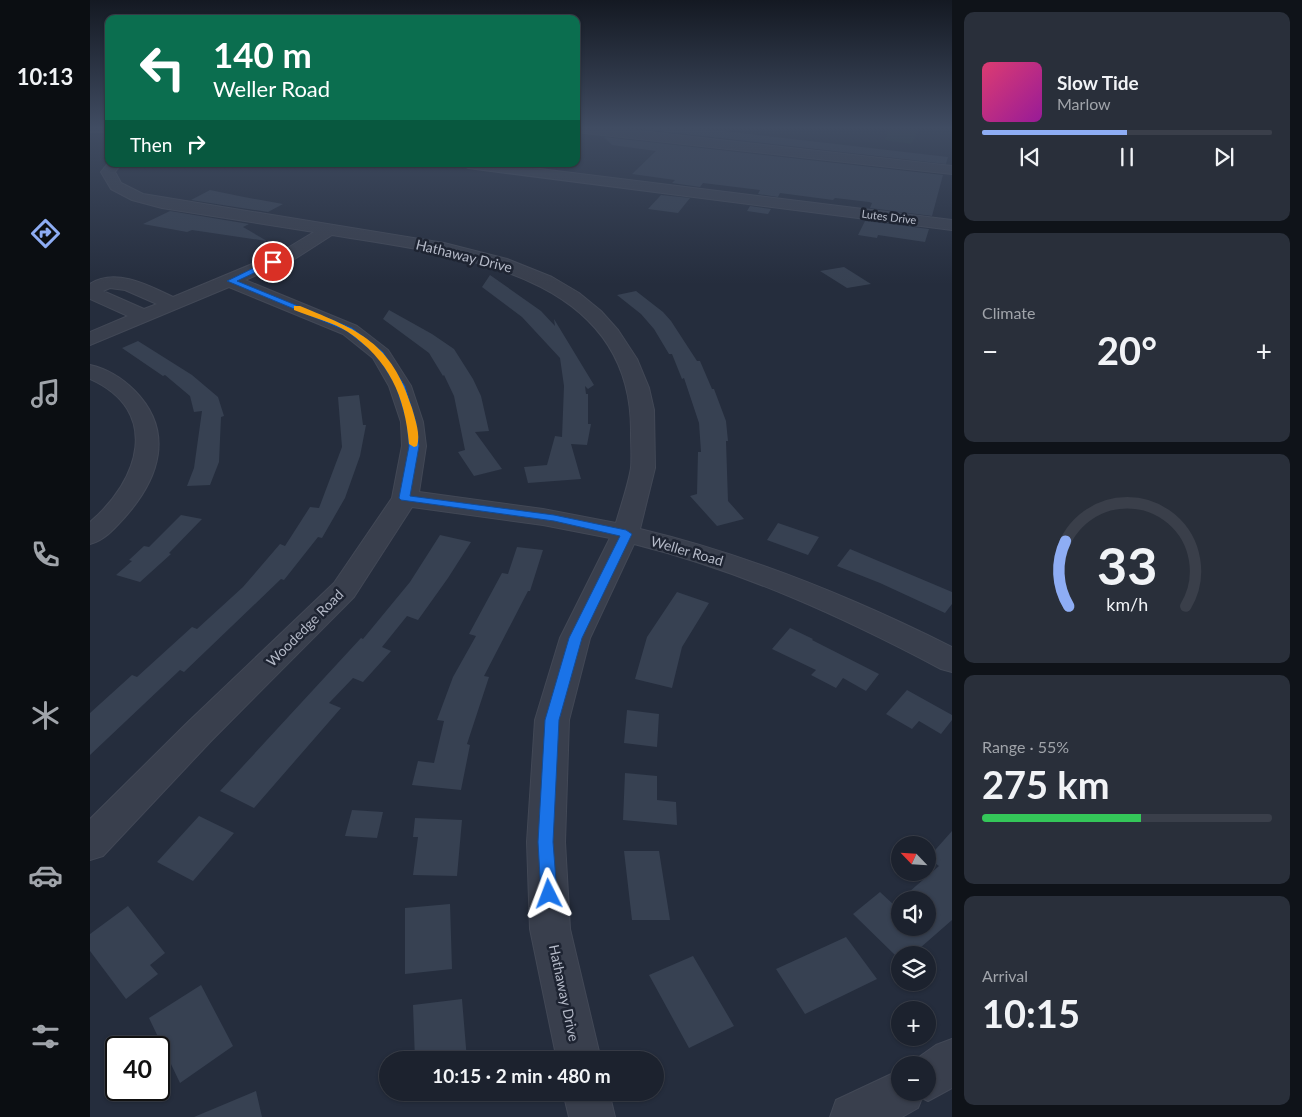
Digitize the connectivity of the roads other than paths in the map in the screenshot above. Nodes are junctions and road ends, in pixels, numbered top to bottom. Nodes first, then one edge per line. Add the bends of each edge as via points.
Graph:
1 (109, 179) edge
2 (588, 179) edge
3 (952, 225) edge
4 (327, 231) junction
5 (231, 281) junction
6 (172, 304) junction
7 (142, 316) junction
8 (90, 338) edge
9 (90, 370) edge
10 (404, 498) junction
11 (626, 534) junction
12 (90, 536) edge
13 (952, 661) edge
14 (90, 844) edge
15 (577, 1051) edge
16 (952, 1061) edge
17 (936, 1072) edge
18 (891, 1098) edge
19 (588, 1101) edge
20 (592, 1117) edge
21 (853, 1117) edge

1 - 4 street, Hathaway Drive via 134,197
2 - 3 street, Lutes Drive
4 - 5 street via 287,256
4 - 11 street, Hathaway Drive via 444,248 501,263 546,281 594,315 611,334 626,359 643,410 643,468
5 - 6 street
5 - 10 street, Woodedge Road via 350,330 380,354 400,386 412,422 414,446
6 - 7 street
6 - 7 street via 117,281 93,290 95,294
7 - 8 street
9 - 12 street via 116,384 132,400 144,417 149,441 148,459 135,488 109,521
10 - 11 street, Weller Road via 554,518
10 - 14 street, Woodedge Road via 344,590
11 - 13 street, Weller Road via 726,561 821,598
11 - 15 street, Hathaway Drive via 575,638 552,720 546,842 550,929
16 - 17 street
18 - 21 street
19 - 20 street

